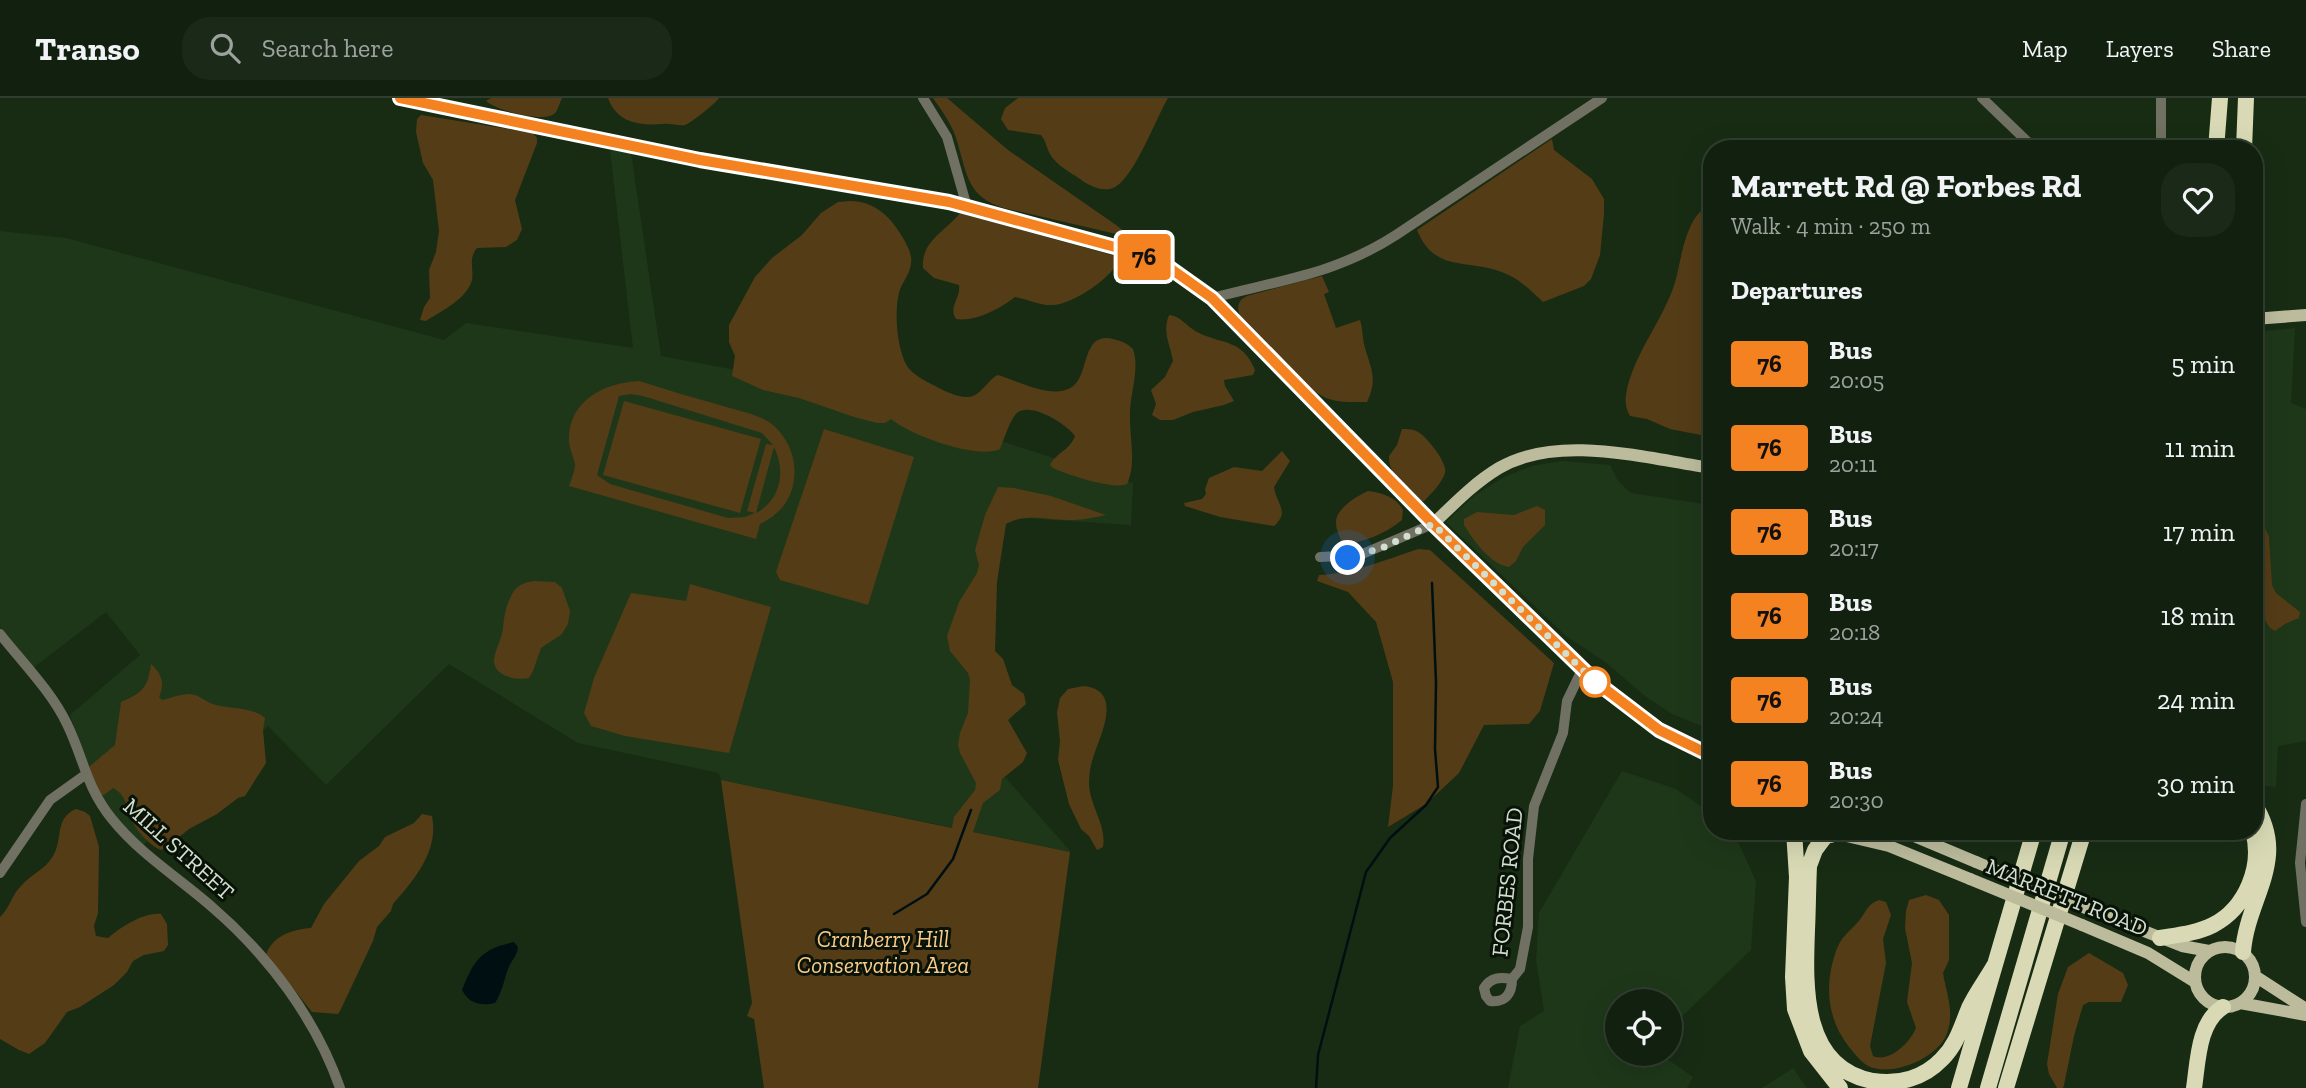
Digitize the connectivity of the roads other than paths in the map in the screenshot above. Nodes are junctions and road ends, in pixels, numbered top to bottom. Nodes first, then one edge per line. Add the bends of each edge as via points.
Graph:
1 (400, 98) edge
2 (923, 98) edge
3 (1602, 98) edge
4 (1982, 98) edge
5 (2161, 98) edge
6 (2220, 98) edge
7 (2246, 98) edge
8 (2026, 140) edge
9 (2161, 140) edge
10 (2217, 140) edge
11 (2244, 140) edge
12 (958, 179) junction
13 (949, 202) junction
14 (967, 207) junction
15 (1212, 298) junction
16 (2306, 315) edge
17 (2263, 318) edge
18 (1703, 467) edge
19 (1433, 524) junction
20 (1320, 558) dead end
21 (0, 634) edge
22 (1582, 670) junction
23 (1703, 752) edge
24 (85, 775) junction
25 (2306, 804) edge
26 (2263, 825) edge
27 (1786, 840) edge
28 (1795, 840) edge
29 (1828, 840) edge
30 (1862, 840) edge
31 (1923, 840) edge
32 (2031, 840) edge
33 (2060, 840) edge
34 (2082, 840) edge
35 (2255, 840) edge
36 (1797, 872) junction
37 (0, 873) edge
38 (2306, 922) edge
39 (2160, 938) junction
40 (2210, 951) junction
41 (2243, 952) junction
42 (1994, 967) junction
43 (2255, 976) junction
44 (1512, 979) dead end
45 (2195, 982) junction
46 (2240, 1003) junction
47 (2223, 1007) junction
48 (2306, 1009) edge
49 (2306, 1015) edge
50 (340, 1088) edge
51 (1840, 1088) edge
52 (1959, 1088) edge
53 (1988, 1088) edge
54 (2006, 1088) edge
55 (2194, 1088) edge

1 - 13 main road via 752,169
2 - 12 street via 947,137
3 - 15 street via 1371,251 1332,268
4 - 8 street
5 - 9 street
6 - 10 highway
7 - 11 highway
12 - 13 street
12 - 14 street
13 - 14 main road
14 - 15 main road via 1138,254 1167,266
15 - 19 main road
16 - 17 main road
18 - 19 main road via 1590,451 1541,453 1500,468
19 - 20 street via 1360,555
19 - 22 main road
21 - 24 street, MILL STREET via 62,715
22 - 23 main road via 1659,730
22 - 44 street, FORBES ROAD via 1567,701 1563,733 1534,806 1528,927 1520,970
24 - 37 street via 50,800
24 - 50 street, MILL STREET via 102,806 130,839 229,922 269,967 310,1023
25 - 38 street via 2300,863
26 - 41 highway via 2269,859 2246,925
27 - 36 highway
28 - 36 highway
29 - 42 highway via 1814,852 1810,866 1807,996 1821,1042 1842,1067 1861,1078 1891,1082 1930,1069 1957,1040
30 - 45 main road, MARRETT ROAD, bridge via 1889,846 2148,953
31 - 39 main road, MARRETT ROAD, bridge
32 - 42 highway
33 - 53 highway
34 - 54 highway
35 - 39 highway via 2255,870 2233,910 2205,929
36 - 51 highway via 1795,1009 1813,1055
39 - 40 main road, MARRETT ROAD
40 - 41 main road via 2226,947
40 - 45 main road via 2197,963
41 - 43 main road
42 - 52 highway
43 - 46 main road via 2251,992
43 - 48 main road
45 - 47 main road via 2206,1001
46 - 47 main road
46 - 49 main road
47 - 55 highway via 2206,1028

